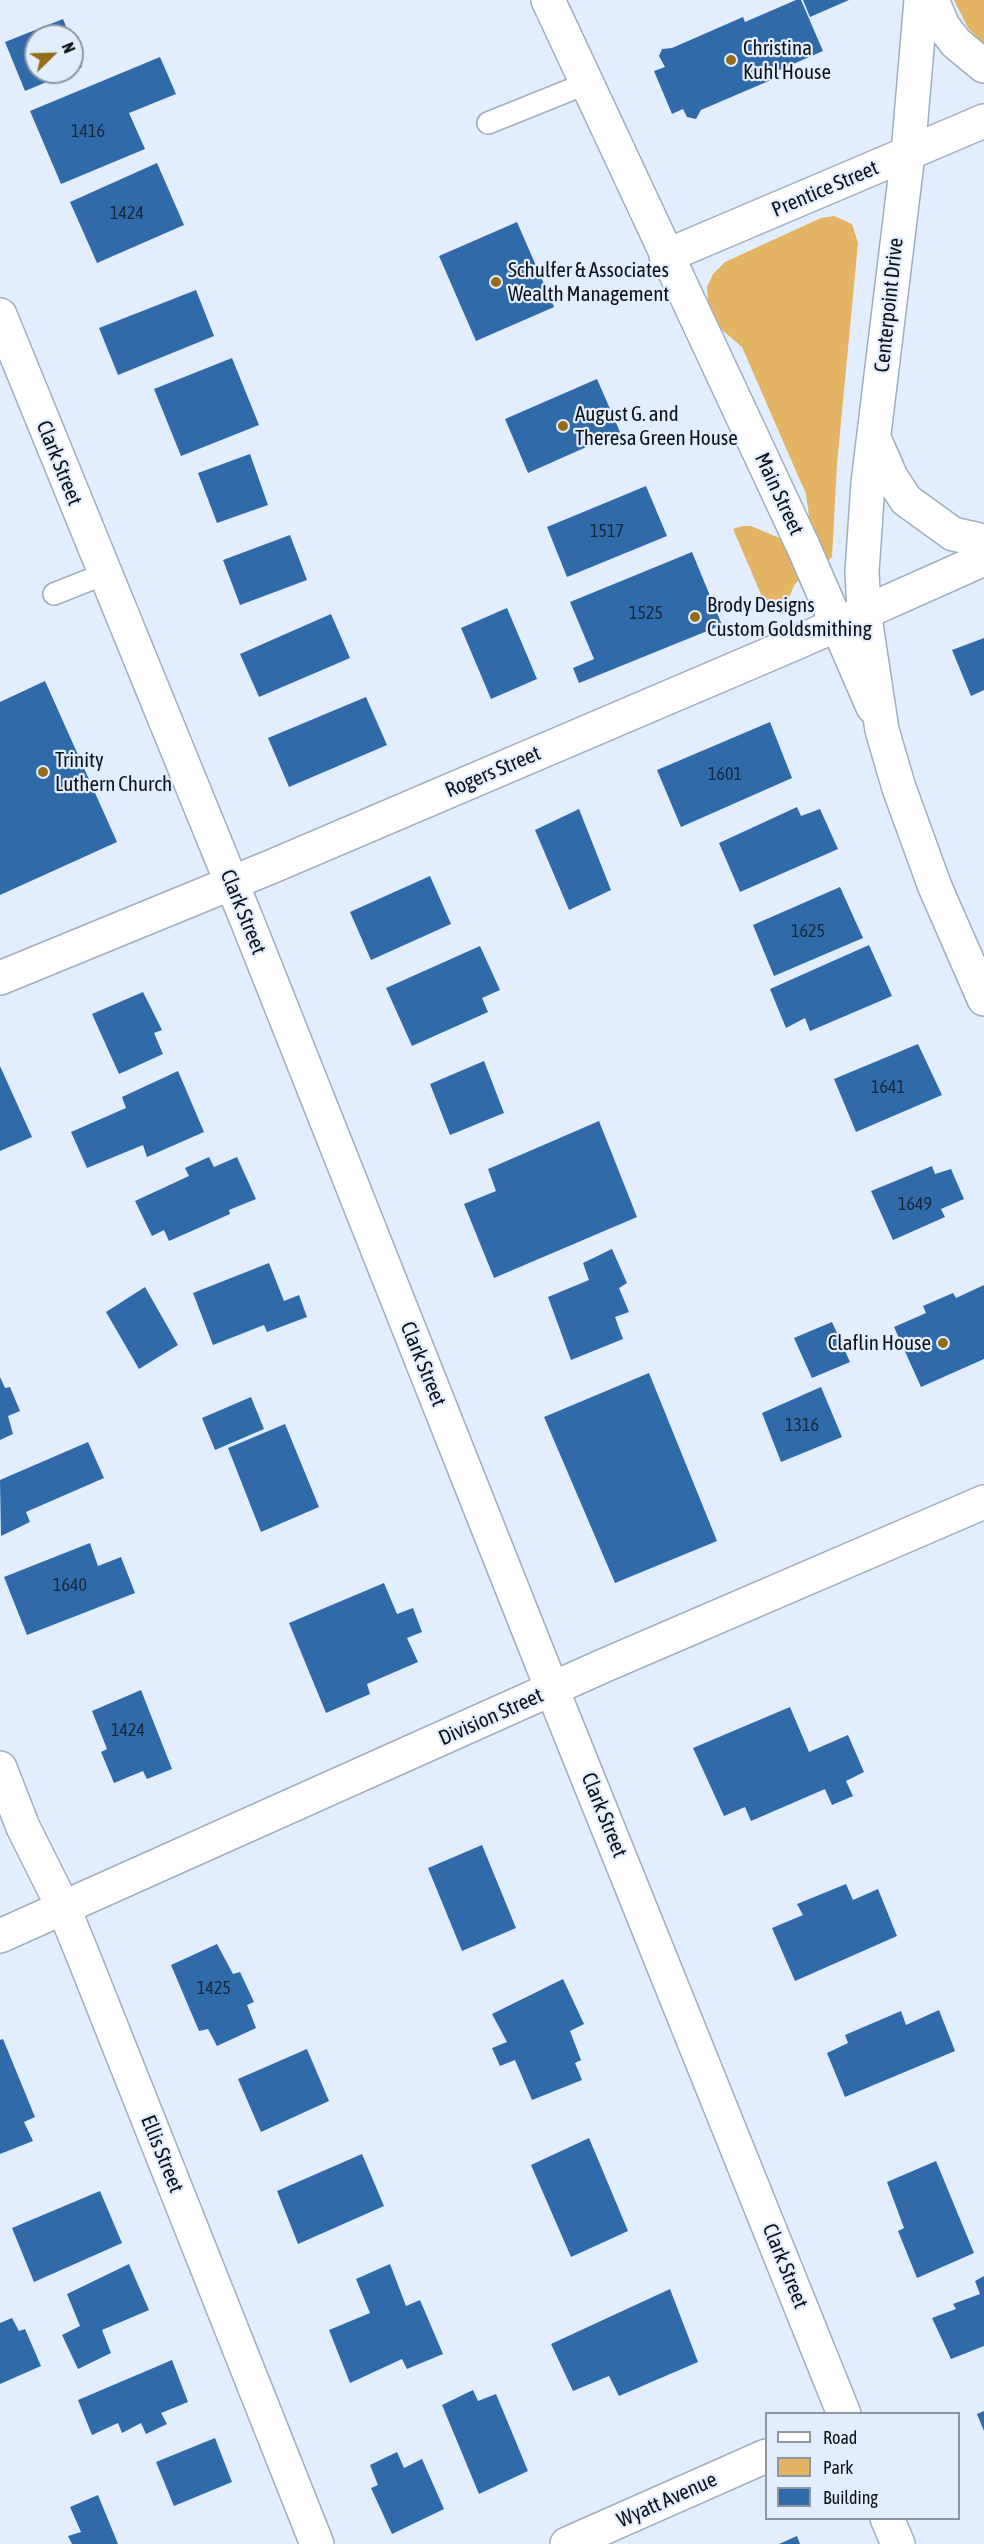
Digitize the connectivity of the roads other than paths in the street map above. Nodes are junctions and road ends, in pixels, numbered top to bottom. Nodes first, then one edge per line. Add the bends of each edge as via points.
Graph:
1 (548, 0) edge
2 (921, 0) edge
3 (932, 0) edge
4 (984, 66) edge
5 (585, 84) junction
6 (984, 122) edge
7 (488, 123) dead end
8 (908, 154) junction
9 (666, 256) junction
10 (0, 315) edge
11 (874, 436) junction
12 (984, 541) edge
13 (984, 559) edge
14 (104, 574) junction
15 (54, 594) dead end
16 (851, 617) junction
17 (231, 884) junction
18 (0, 978) edge
19 (984, 999) edge
20 (984, 1502) edge
21 (552, 1689) junction
22 (0, 1768) edge
23 (12, 1820) edge
24 (64, 1909) junction
25 (0, 1936) edge
26 (843, 2412) edge
27 (765, 2456) edge
28 (888, 2520) edge
29 (317, 2544) edge
30 (567, 2544) edge
31 (898, 2544) edge

1 - 5 main road, Main Street
2 - 8 main road, Centerpoint Drive
3 - 4 main road via 943,26 956,43
5 - 7 lane
5 - 9 main road, Main Street
6 - 8 main road, Prentice Street
8 - 9 main road, Prentice Street
8 - 11 main road, Centerpoint Drive
9 - 16 main road, Main Street
10 - 14 main road, Clark Street
11 - 12 main road via 891,477 906,500 953,534
11 - 16 main road, Centerpoint Drive via 864,541
13 - 16 main road, Rogers Street
14 - 15 lane
14 - 17 main road, Clark Street
16 - 17 main road, Rogers Street
16 - 19 main road, Main Street via 912,829
17 - 18 main road, Rogers Street
17 - 21 main road, Clark Street
20 - 21 main road, Division Street
21 - 24 main road, Division Street
21 - 26 main road, Clark Street
22 - 23 main road, Ellis Street
23 - 24 main road, Ellis Street
24 - 25 main road, Division Street
24 - 29 main road, Ellis Street
27 - 30 main road, Wyatt Avenue
28 - 31 main road

